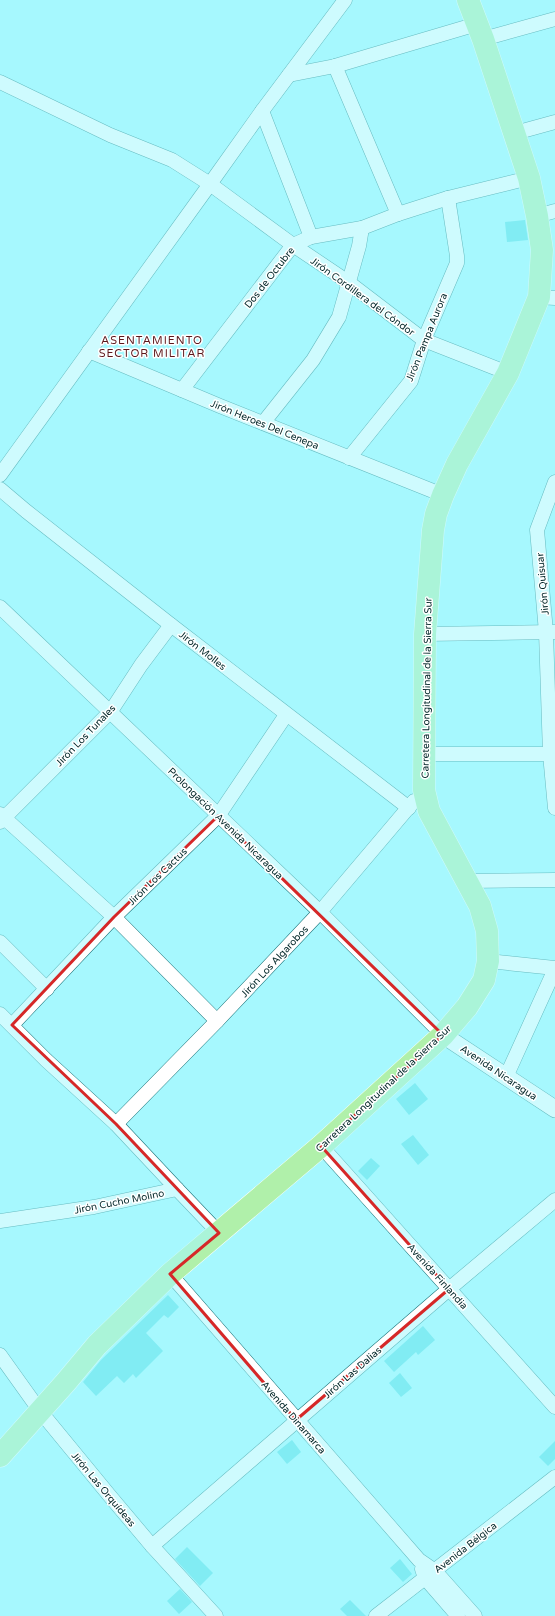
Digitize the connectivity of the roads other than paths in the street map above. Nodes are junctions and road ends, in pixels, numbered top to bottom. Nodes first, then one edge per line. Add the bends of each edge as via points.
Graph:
1 (345, 0) edge
2 (468, 0) edge
3 (555, 19) edge
4 (480, 32) junction
5 (335, 66) junction
6 (289, 76) junction
7 (0, 82) edge
8 (262, 111) junction
9 (555, 122) edge
10 (515, 133) junction
11 (530, 178) junction
12 (210, 184) junction
13 (448, 198) junction
14 (398, 214) junction
15 (546, 214) edge
16 (362, 228) junction
17 (311, 237) junction
18 (293, 245) junction
19 (348, 282) junction
20 (547, 298) edge
21 (424, 340) junction
22 (89, 351) junction
23 (508, 373) junction
24 (182, 390) junction
25 (263, 423) junction
26 (349, 458) junction
27 (0, 475) edge
28 (555, 482) edge
29 (0, 488) edge
30 (443, 495) junction
31 (2, 614) edge
32 (171, 625) junction
33 (551, 632) edge
34 (425, 634) junction
35 (110, 711) junction
36 (286, 714) junction
37 (423, 754) junction
38 (552, 754) edge
39 (424, 790) junction
40 (409, 808) junction
41 (555, 808) edge
42 (218, 816) junction
43 (1, 818) edge
44 (555, 880) edge
45 (468, 881) junction
46 (320, 912) junction
47 (114, 917) junction
48 (0, 942) edge
49 (488, 961) junction
50 (555, 968) edge
51 (47, 989) junction
52 (0, 1014) edge
53 (217, 1021) junction
54 (12, 1025) junction
55 (443, 1035) junction
56 (506, 1077) junction
57 (554, 1106) edge
58 (116, 1124) junction
59 (321, 1146) junction
60 (177, 1189) junction
61 (555, 1200) edge
62 (0, 1221) edge
63 (219, 1233) junction
64 (170, 1274) junction
65 (449, 1289) junction
66 (0, 1355) edge
67 (555, 1407) edge
68 (40, 1411) junction
69 (296, 1420) junction
70 (0, 1456) edge
71 (555, 1478) edge
72 (152, 1546) junction
73 (430, 1574) junction
74 (216, 1616) edge
75 (376, 1616) edge
76 (458, 1616) edge
77 (475, 1616) edge

1 - 6 street
2 - 4 highway, Carretera Longitudinal de la Sierra Sur
3 - 4 street
4 - 5 street
4 - 10 highway, Carretera Longitudinal de la Sierra Sur
5 - 6 street
5 - 14 street
6 - 8 street
7 - 12 street, Jirón Cordillera del Cóndor via 110,135 172,160
8 - 12 street
8 - 17 street
9 - 10 street
10 - 11 highway, Carretera Longitudinal de la Sierra Sur
11 - 13 street, Dos de Octubre
11 - 15 highway, Carretera Longitudinal de la Sierra Sur
12 - 18 street, Jirón Cordillera del Cóndor
12 - 22 street
13 - 14 street, Dos de Octubre
13 - 21 street, Jirón Pampa Aurora via 456,263
14 - 16 street, Dos de Octubre
15 - 20 highway, Carretera Longitudinal de la Sierra Sur via 542,250
16 - 17 street, Dos de Octubre
16 - 19 street
17 - 18 street, Dos de Octubre
18 - 19 street, Jirón Cordillera del Cóndor
18 - 24 street, Dos de Octubre
19 - 21 street, Jirón Cordillera del Cóndor
19 - 25 street via 339,316 313,360
20 - 23 highway, Carretera Longitudinal de la Sierra Sur
21 - 23 street, Jirón Cordillera del Cóndor
21 - 26 street, Jirón Pampa Aurora via 411,381
22 - 24 street, Jirón Heroes Del Cenepa
22 - 27 street
23 - 30 highway, Carretera Longitudinal de la Sierra Sur via 457,464
24 - 25 street, Jirón Heroes Del Cenepa
25 - 26 street, Jirón Heroes Del Cenepa
26 - 30 street, Jirón Heroes Del Cenepa
28 - 33 street, Jirón Quisuar via 537,530
29 - 32 street, Jirón Molles
30 - 34 highway, Carretera Longitudinal de la Sierra Sur via 433,530
31 - 35 street, Prolongación Avenida Nicaragua
32 - 35 street, Jirón Los Tunales
32 - 36 street, Jirón Molles
33 - 34 street
33 - 38 street, Jirón Quisuar
34 - 37 highway, Carretera Longitudinal de la Sierra Sur
35 - 42 street, Prolongación Avenida Nicaragua
35 - 43 street, Jirón Los Tunales
36 - 40 street, Jirón Molles
36 - 42 street, Jirón Los Cactus
37 - 38 street
37 - 39 highway, Carretera Longitudinal de la Sierra Sur
38 - 41 street, Jirón Quisuar
39 - 40 street, Jirón Los Algarobos
39 - 45 highway, Carretera Longitudinal de la Sierra Sur via 429,812
40 - 46 street, Jirón Los Algarobos
42 - 46 street, Prolongación Avenida Nicaragua
42 - 47 street, Jirón Los Cactus
43 - 47 street
44 - 45 street
45 - 49 highway, Carretera Longitudinal de la Sierra Sur via 480,906 487,931
46 - 53 street, Jirón Los Algarobos
46 - 55 street, Prolongación Avenida Nicaragua
47 - 51 street, Jirón Los Cactus
47 - 53 street
48 - 51 street
49 - 50 street
49 - 55 highway, Carretera Longitudinal de la Sierra Sur via 484,980 467,1007
50 - 56 street
51 - 54 street, Jirón Los Cactus
52 - 54 street
53 - 58 street, Jirón Los Algarobos
54 - 58 street
55 - 56 street, Avenida Nicaragua
55 - 59 highway, Carretera Longitudinal de la Sierra Sur
56 - 57 street, Avenida Nicaragua
58 - 60 street
59 - 63 highway, Carretera Longitudinal de la Sierra Sur
59 - 65 street, Avenida Finlandia
60 - 62 street, Jirón Cucho Molino via 94,1207
60 - 63 street, Jirón Cucho Molino
61 - 65 street, Jirón Las Dalias
63 - 64 highway, Carretera Longitudinal de la Sierra Sur
64 - 68 highway, Carretera Longitudinal de la Sierra Sur via 97,1345
64 - 69 street, Avenida Dinamarca
65 - 67 street, Avenida Finlandia
65 - 69 street, Jirón Las Dalias
66 - 68 street, Jirón Las Orquídeas
68 - 70 highway, Carretera Longitudinal de la Sierra Sur
68 - 72 street, Jirón Las Orquídeas
69 - 72 street, Jirón Las Dalias
69 - 73 street, Avenida Dinamarca
71 - 73 street, Avenida Bélgica
72 - 74 street, Jirón Las Orquídeas
73 - 75 street, Avenida Bélgica
73 - 76 street, Avenida Dinamarca
73 - 77 street, Avenida Dinamarca

